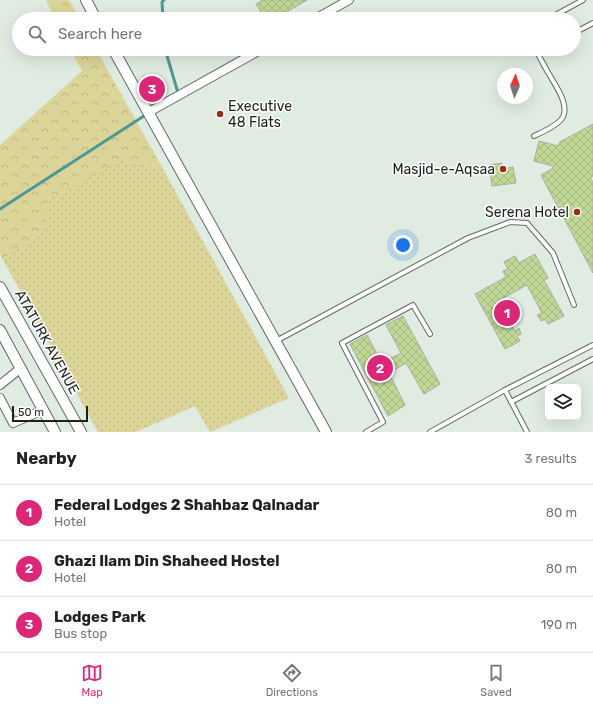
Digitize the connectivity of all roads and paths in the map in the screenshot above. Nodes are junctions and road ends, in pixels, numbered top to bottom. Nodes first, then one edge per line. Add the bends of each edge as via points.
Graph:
1 (86, 0) edge
2 (349, 0) edge
3 (583, 0) edge
4 (92, 12) edge
5 (328, 12) edge
6 (561, 12) edge
7 (593, 23) edge
8 (581, 29) edge
9 (117, 56) edge
10 (249, 56) edge
11 (539, 56) edge
12 (149, 112) junction
13 (534, 136) dead end
14 (0, 287) edge
15 (574, 305) dead end
16 (0, 330) edge
17 (430, 334) dead end
18 (275, 341) junction
19 (593, 345) edge
20 (593, 359) edge
21 (21, 368) junction
22 (0, 384) edge
23 (505, 390) junction
24 (0, 398) edge
25 (511, 402) junction
26 (43, 410) junction
27 (55, 432) edge
28 (80, 432) edge
29 (326, 432) edge
30 (366, 432) edge
31 (430, 432) edge
32 (528, 432) edge

1 - 4 street
2 - 5 street
3 - 6 lane
7 - 8 lane
9 - 12 street
10 - 12 street
11 - 13 lane via 562,96 565,107 561,119 551,128
12 - 18 street
14 - 28 street, ATATURK AVENUE
15 - 18 lane via 553,253 527,223 510,222 468,238
16 - 21 street
17 - 30 lane via 413,306 342,343 383,422
18 - 29 street
19 - 23 lane
20 - 25 lane
21 - 22 street
21 - 26 street
23 - 25 lane
23 - 31 lane
24 - 26 street via 13,423
25 - 32 lane
26 - 27 street

